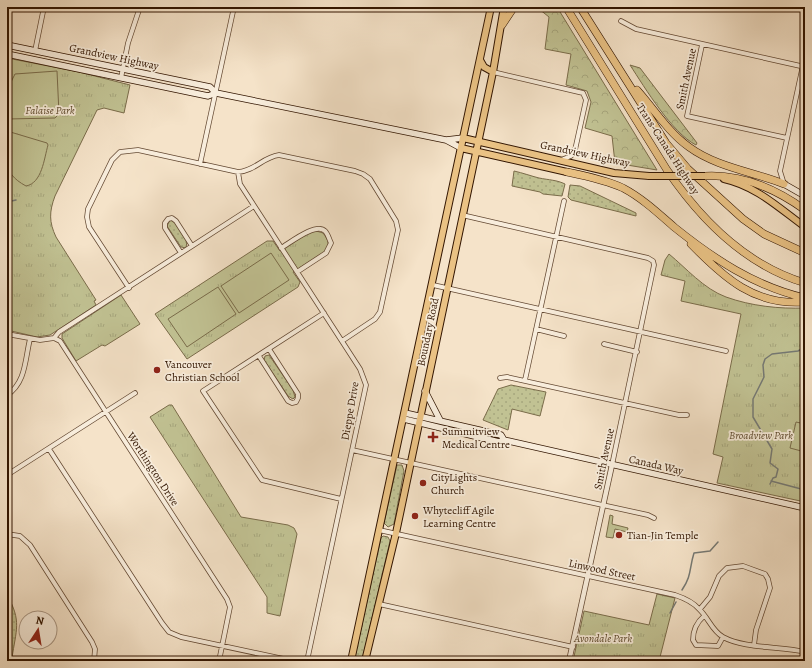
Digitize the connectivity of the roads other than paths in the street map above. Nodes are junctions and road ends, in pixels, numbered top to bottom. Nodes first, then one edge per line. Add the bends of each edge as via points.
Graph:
1 (44, 7) edge
2 (140, 7) edge
3 (234, 7) edge
4 (491, 7) edge
5 (504, 7) edge
6 (514, 7) edge
7 (566, 7) edge
8 (580, 7) edge
9 (621, 21) dead end
10 (502, 25) junction
11 (702, 44) junction
12 (7, 45) edge
13 (35, 51) junction
14 (7, 54) edge
15 (805, 56) edge
16 (480, 60) junction
17 (804, 67) edge
18 (122, 69) junction
19 (493, 72) junction
20 (624, 77) junction
21 (121, 78) junction
22 (216, 93) junction
23 (463, 138) junction
24 (787, 138) junction
25 (446, 140) junction
26 (478, 142) junction
27 (461, 148) junction
28 (476, 152) junction
29 (561, 160) junction
30 (200, 164) junction
31 (238, 172) junction
32 (567, 172) joint
33 (705, 176) joint
34 (721, 177) junction
35 (784, 184) junction
36 (805, 196) edge
37 (564, 201) dead end
38 (254, 206) junction
39 (805, 210) edge
40 (462, 215) junction
41 (805, 227) edge
42 (675, 228) junction
43 (556, 237) junction
44 (192, 246) junction
45 (281, 248) junction
46 (181, 253) junction
47 (805, 253) edge
48 (296, 272) junction
49 (805, 283) edge
50 (433, 285) junction
51 (129, 288) junction
52 (447, 288) junction
53 (805, 298) edge
54 (805, 302) edge
55 (540, 309) junction
56 (324, 313) junction
57 (536, 329) junction
58 (641, 332) junction
59 (7, 334) edge
60 (564, 336) dead end
61 (54, 338) junction
62 (30, 339) junction
63 (342, 341) junction
64 (604, 344) dead end
65 (269, 349) junction
66 (726, 351) dead end
67 (637, 352) junction
68 (259, 356) junction
69 (500, 378) dead end
70 (525, 380) junction
71 (426, 391) junction
72 (134, 393) dead end
73 (7, 395) edge
74 (626, 403) junction
75 (106, 412) junction
76 (687, 415) dead end
77 (404, 416) junction
78 (419, 419) junction
79 (440, 420) junction
80 (504, 440) junction
81 (49, 449) junction
82 (352, 450) junction
83 (395, 459) junction
84 (410, 462) junction
85 (612, 465) junction
86 (7, 475) edge
87 (341, 499) junction
88 (604, 505) junction
89 (805, 508) edge
90 (654, 518) dead end
91 (379, 530) junction
92 (396, 533) junction
93 (7, 534) edge
94 (588, 576) junction
95 (378, 604) junction
96 (700, 609) junction
97 (704, 616) junction
98 (723, 637) junction
99 (754, 645) junction
100 (222, 646) junction
101 (573, 647) junction
102 (805, 652) edge
103 (94, 661) edge
104 (219, 661) edge
105 (293, 661) edge
106 (307, 661) edge
107 (352, 661) edge
108 (365, 661) edge
109 (569, 661) edge

1 - 13 street
2 - 18 street
3 - 22 street
4 - 16 main road, Boundary Road
5 - 10 main road, Boundary Road
6 - 10 highway
7 - 49 highway, Trans-Canada Highway via 667,170 704,219 727,240 758,261
8 - 20 highway, Trans-Canada Highway
9 - 11 street via 636,30
10 - 19 main road, Boundary Road
11 - 17 street
11 - 24 street, Smith Avenue via 687,116
12 - 13 main road, Grandview Highway
13 - 18 main road, Grandview Highway
14 - 21 main road, Grandview Highway
15 - 17 street
16 - 19 main road via 488,71
16 - 23 main road, Boundary Road
17 - 24 street
18 - 21 street
18 - 22 main road, Grandview Highway via 210,87
19 - 26 main road, Boundary Road
19 - 29 street via 583,93 586,100 576,150 571,156
20 - 35 highway via 688,147 716,161
20 - 47 highway, Trans-Canada Highway via 666,143 692,174 754,226 786,246
21 - 22 main road, Grandview Highway via 208,96
22 - 25 main road, Grandview Highway
22 - 30 street
23 - 25 main road, Grandview Highway
23 - 26 main road, Grandview Highway
23 - 27 main road, Boundary Road
24 - 35 street via 780,171
25 - 27 main road, Grandview Highway
26 - 28 main road, Boundary Road
26 - 29 main road, Grandview Highway
27 - 28 main road, Grandview Highway
27 - 50 main road, Boundary Road
28 - 32 main road, Grandview Highway
28 - 40 main road, Boundary Road
29 - 33 main road, Grandview Highway, bridge via 614,173
30 - 31 street
30 - 51 street via 132,150 120,152 112,160 88,209 87,217 89,227
31 - 38 street, Dieppe Drive via 240,184
31 - 63 street via 248,171 279,155 355,171 370,179 396,221 398,230 380,312 375,319
32 - 42 highway via 622,188 652,208
33 - 34 highway
34 - 39 highway via 745,180 769,189
34 - 41 main road via 760,193
35 - 36 main road
37 - 43 street
38 - 44 street
38 - 45 street, Dieppe Drive
40 - 43 street
40 - 52 main road, Boundary Road
42 - 53 highway via 737,272 765,285
42 - 54 highway via 708,260 750,292 772,301
43 - 55 street
43 - 58 street, Smith Avenue via 653,261
44 - 46 street
44 - 46 street via 176,221 168,219 165,228
45 - 48 street, Dieppe Drive
45 - 48 street via 313,229 322,229 326,232 331,243 328,250
46 - 51 street
48 - 56 street, Dieppe Drive
50 - 52 street
50 - 77 main road, Boundary Road
51 - 61 street via 59,332
52 - 55 street
52 - 71 main road, Boundary Road
55 - 57 street
55 - 58 street
56 - 63 street, Dieppe Drive
56 - 65 street
57 - 60 street
57 - 70 street
58 - 66 street
58 - 67 street, Smith Avenue
59 - 62 street
61 - 62 street
61 - 75 street, Worthington Drive via 60,341
62 - 73 street via 20,382 15,390
63 - 82 street, Dieppe Drive via 360,369 366,385
64 - 67 street
65 - 68 street
65 - 68 street via 298,394 296,402 288,401
67 - 74 street, Smith Avenue
68 - 87 street via 203,391 262,480
69 - 70 street
70 - 74 street
71 - 78 main road, Boundary Road
71 - 79 main road
72 - 75 street
74 - 76 street
74 - 85 street, Smith Avenue
75 - 81 street
75 - 100 street, Worthington Drive via 227,599 230,607
77 - 78 main road, Canada Way
77 - 83 main road, Boundary Road
78 - 79 main road, Canada Way
78 - 80 main road, Canada Way via 499,442
78 - 84 main road, Boundary Road
79 - 80 main road, Canada Way via 501,435
80 - 85 main road, Canada Way
81 - 86 street
81 - 100 street via 169,632
82 - 83 street
82 - 87 street, Dieppe Drive
83 - 84 street
83 - 91 main road, Boundary Road
84 - 88 street
84 - 92 main road, Boundary Road
85 - 88 street, Smith Avenue
85 - 89 main road, Canada Way
87 - 106 street, Dieppe Drive
88 - 90 street
88 - 94 street, Smith Avenue
91 - 92 street, Linwood Street
91 - 107 main road, Boundary Road
92 - 94 street, Linwood Street
92 - 95 main road, Boundary Road
93 - 103 street via 20,536 30,545 92,642 95,649
94 - 96 street, Linwood Street via 676,595
94 - 101 street, Smith Avenue
95 - 101 street
95 - 108 main road, Boundary Road
96 - 97 street, Linwood Street
96 - 99 street via 710,597 718,576 728,568 743,566 765,574 770,588 756,630
97 - 98 street, Linwood Street
97 - 98 street via 698,621 694,632 692,640 696,645 718,646
98 - 99 street
99 - 102 street
100 - 104 street, Worthington Drive
100 - 105 street
101 - 109 street, Smith Avenue

